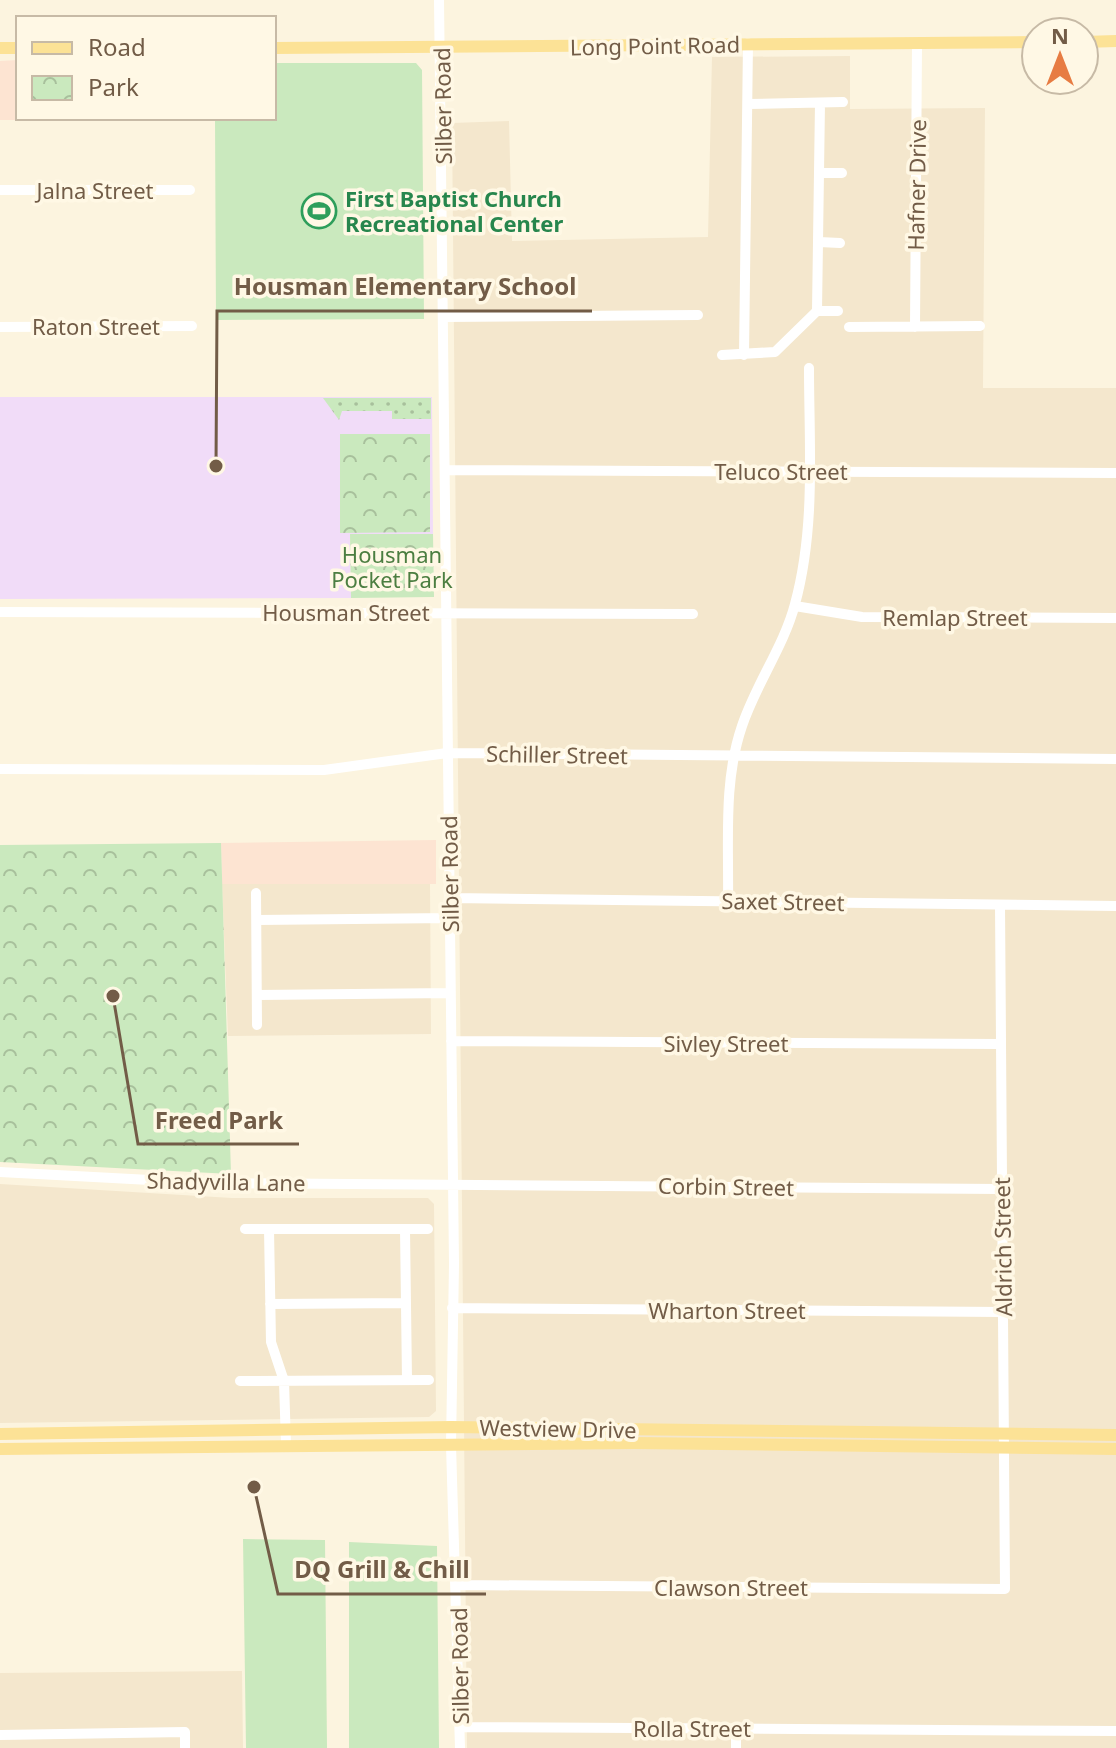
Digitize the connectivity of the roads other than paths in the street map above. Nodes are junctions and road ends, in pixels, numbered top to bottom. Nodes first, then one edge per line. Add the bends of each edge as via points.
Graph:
1 (439, 0) edge
2 (1020, 42) edge
3 (748, 43) junction
4 (917, 43) junction
5 (440, 46) junction
6 (276, 48) edge
7 (843, 102) dead end
8 (820, 103) junction
9 (748, 104) junction
10 (819, 173) junction
11 (842, 173) dead end
12 (0, 190) edge
13 (190, 190) dead end
14 (819, 242) junction
15 (840, 243) dead end
16 (817, 311) junction
17 (838, 311) dead end
18 (698, 315) dead end
19 (444, 317) junction
20 (192, 326) dead end
21 (980, 326) dead end
22 (0, 327) edge
23 (849, 327) dead end
24 (915, 327) junction
25 (722, 355) dead end
26 (744, 355) junction
27 (809, 368) dead end
28 (445, 470) junction
29 (809, 471) junction
30 (1116, 473) edge
31 (795, 606) junction
32 (447, 611) junction
33 (0, 612) edge
34 (693, 614) dead end
35 (1116, 618) edge
36 (447, 753) junction
37 (734, 756) junction
38 (1116, 759) edge
39 (0, 769) edge
40 (256, 893) dead end
41 (450, 898) junction
42 (728, 900) junction
43 (1000, 905) junction
44 (1116, 906) edge
45 (450, 918) junction
46 (257, 920) junction
47 (450, 993) junction
48 (257, 995) junction
49 (257, 1025) dead end
50 (451, 1041) junction
51 (1000, 1044) junction
52 (0, 1172) edge
53 (452, 1183) junction
54 (1001, 1189) junction
55 (245, 1229) dead end
56 (269, 1229) junction
57 (405, 1229) junction
58 (428, 1229) dead end
59 (406, 1303) junction
60 (270, 1304) junction
61 (452, 1308) junction
62 (1003, 1312) junction
63 (407, 1380) junction
64 (429, 1380) dead end
65 (240, 1381) dead end
66 (284, 1381) junction
67 (451, 1427) junction
68 (635, 1429) junction
69 (285, 1430) junction
70 (816, 1431) junction
71 (54, 1433) junction
72 (1004, 1433) junction
73 (0, 1434) edge
74 (1116, 1435) edge
75 (634, 1443) junction
76 (286, 1445) junction
77 (451, 1445) junction
78 (815, 1446) junction
79 (53, 1448) junction
80 (1005, 1448) junction
81 (0, 1449) edge
82 (1116, 1449) edge
83 (457, 1585) junction
84 (1005, 1589) joint
85 (460, 1727) junction
86 (736, 1728) junction
87 (1116, 1731) edge
88 (0, 1735) edge
89 (185, 1748) edge
90 (460, 1748) edge
91 (736, 1748) edge

1 - 5 street, Silber Road
2 - 4 main road, Long Point Road
3 - 4 main road, Long Point Road
3 - 5 main road, Long Point Road
3 - 9 street
4 - 24 street, Hafner Drive
5 - 6 main road, Long Point Road
5 - 19 street, Silber Road
7 - 8 street
8 - 9 street
8 - 10 street
9 - 26 street
10 - 11 street
10 - 14 street
12 - 13 street, Jalna Street
14 - 15 street
14 - 16 street
16 - 17 street
16 - 26 street via 775,352
18 - 19 street
19 - 28 street, Silber Road
20 - 22 street, Raton Street
21 - 24 street
23 - 24 street
25 - 26 street
27 - 29 street
28 - 29 street, Teluco Street
28 - 32 street, Silber Road
29 - 30 street, Teluco Street
29 - 31 street via 809,531
31 - 35 street, Remlap Street via 862,617
31 - 37 street via 753,697
32 - 33 street, Housman Street
32 - 34 street, Housman Street
32 - 36 street, Silber Road
36 - 37 street, Schiller Street
36 - 39 street, Schiller Street via 324,770
36 - 41 street, Silber Road
37 - 38 street, Schiller Street
37 - 42 street
40 - 46 street
41 - 42 street, Saxet Street
41 - 45 street, Silber Road
42 - 43 street, Saxet Street
43 - 44 street, Saxet Street
43 - 51 street, Aldrich Street
45 - 46 street
45 - 47 street, Silber Road
46 - 48 street
47 - 48 street
47 - 50 street, Silber Road
48 - 49 street
50 - 51 street, Sivley Street
50 - 53 street, Silber Road
51 - 54 street, Aldrich Street
52 - 53 street, Shadyvilla Lane via 206,1183
53 - 54 street, Corbin Street
53 - 61 street, Silber Road
54 - 62 street, Aldrich Street
55 - 56 street
56 - 57 street
56 - 60 street
57 - 58 street
57 - 59 street
59 - 60 street
59 - 63 street
60 - 66 street via 271,1342
61 - 62 street, Wharton Street
61 - 67 street, Silber Road
62 - 72 street, Aldrich Street
63 - 64 street
63 - 66 street
65 - 66 street
66 - 69 street
67 - 68 main road, Westview Drive
67 - 69 main road, Westview Drive
67 - 77 street, Silber Road
68 - 70 main road, Westview Drive
68 - 75 main road
69 - 71 main road, Westview Drive
69 - 76 street
70 - 72 main road, Westview Drive
70 - 78 main road
71 - 73 main road, Westview Drive
71 - 79 main road
72 - 74 main road, Westview Drive
72 - 80 street, Aldrich Street
75 - 77 main road, Westview Drive
75 - 78 main road, Westview Drive
76 - 77 main road, Westview Drive
76 - 79 main road, Westview Drive
77 - 83 street, Silber Road
78 - 80 main road, Westview Drive
79 - 81 main road, Westview Drive
80 - 82 main road, Westview Drive
80 - 84 street, Aldrich Street
83 - 84 street, Clawson Street
83 - 85 street, Silber Road
85 - 86 street, Rolla Street
85 - 90 street, Silber Road
86 - 87 street, Rolla Street
86 - 91 street
88 - 89 street via 185,1732

